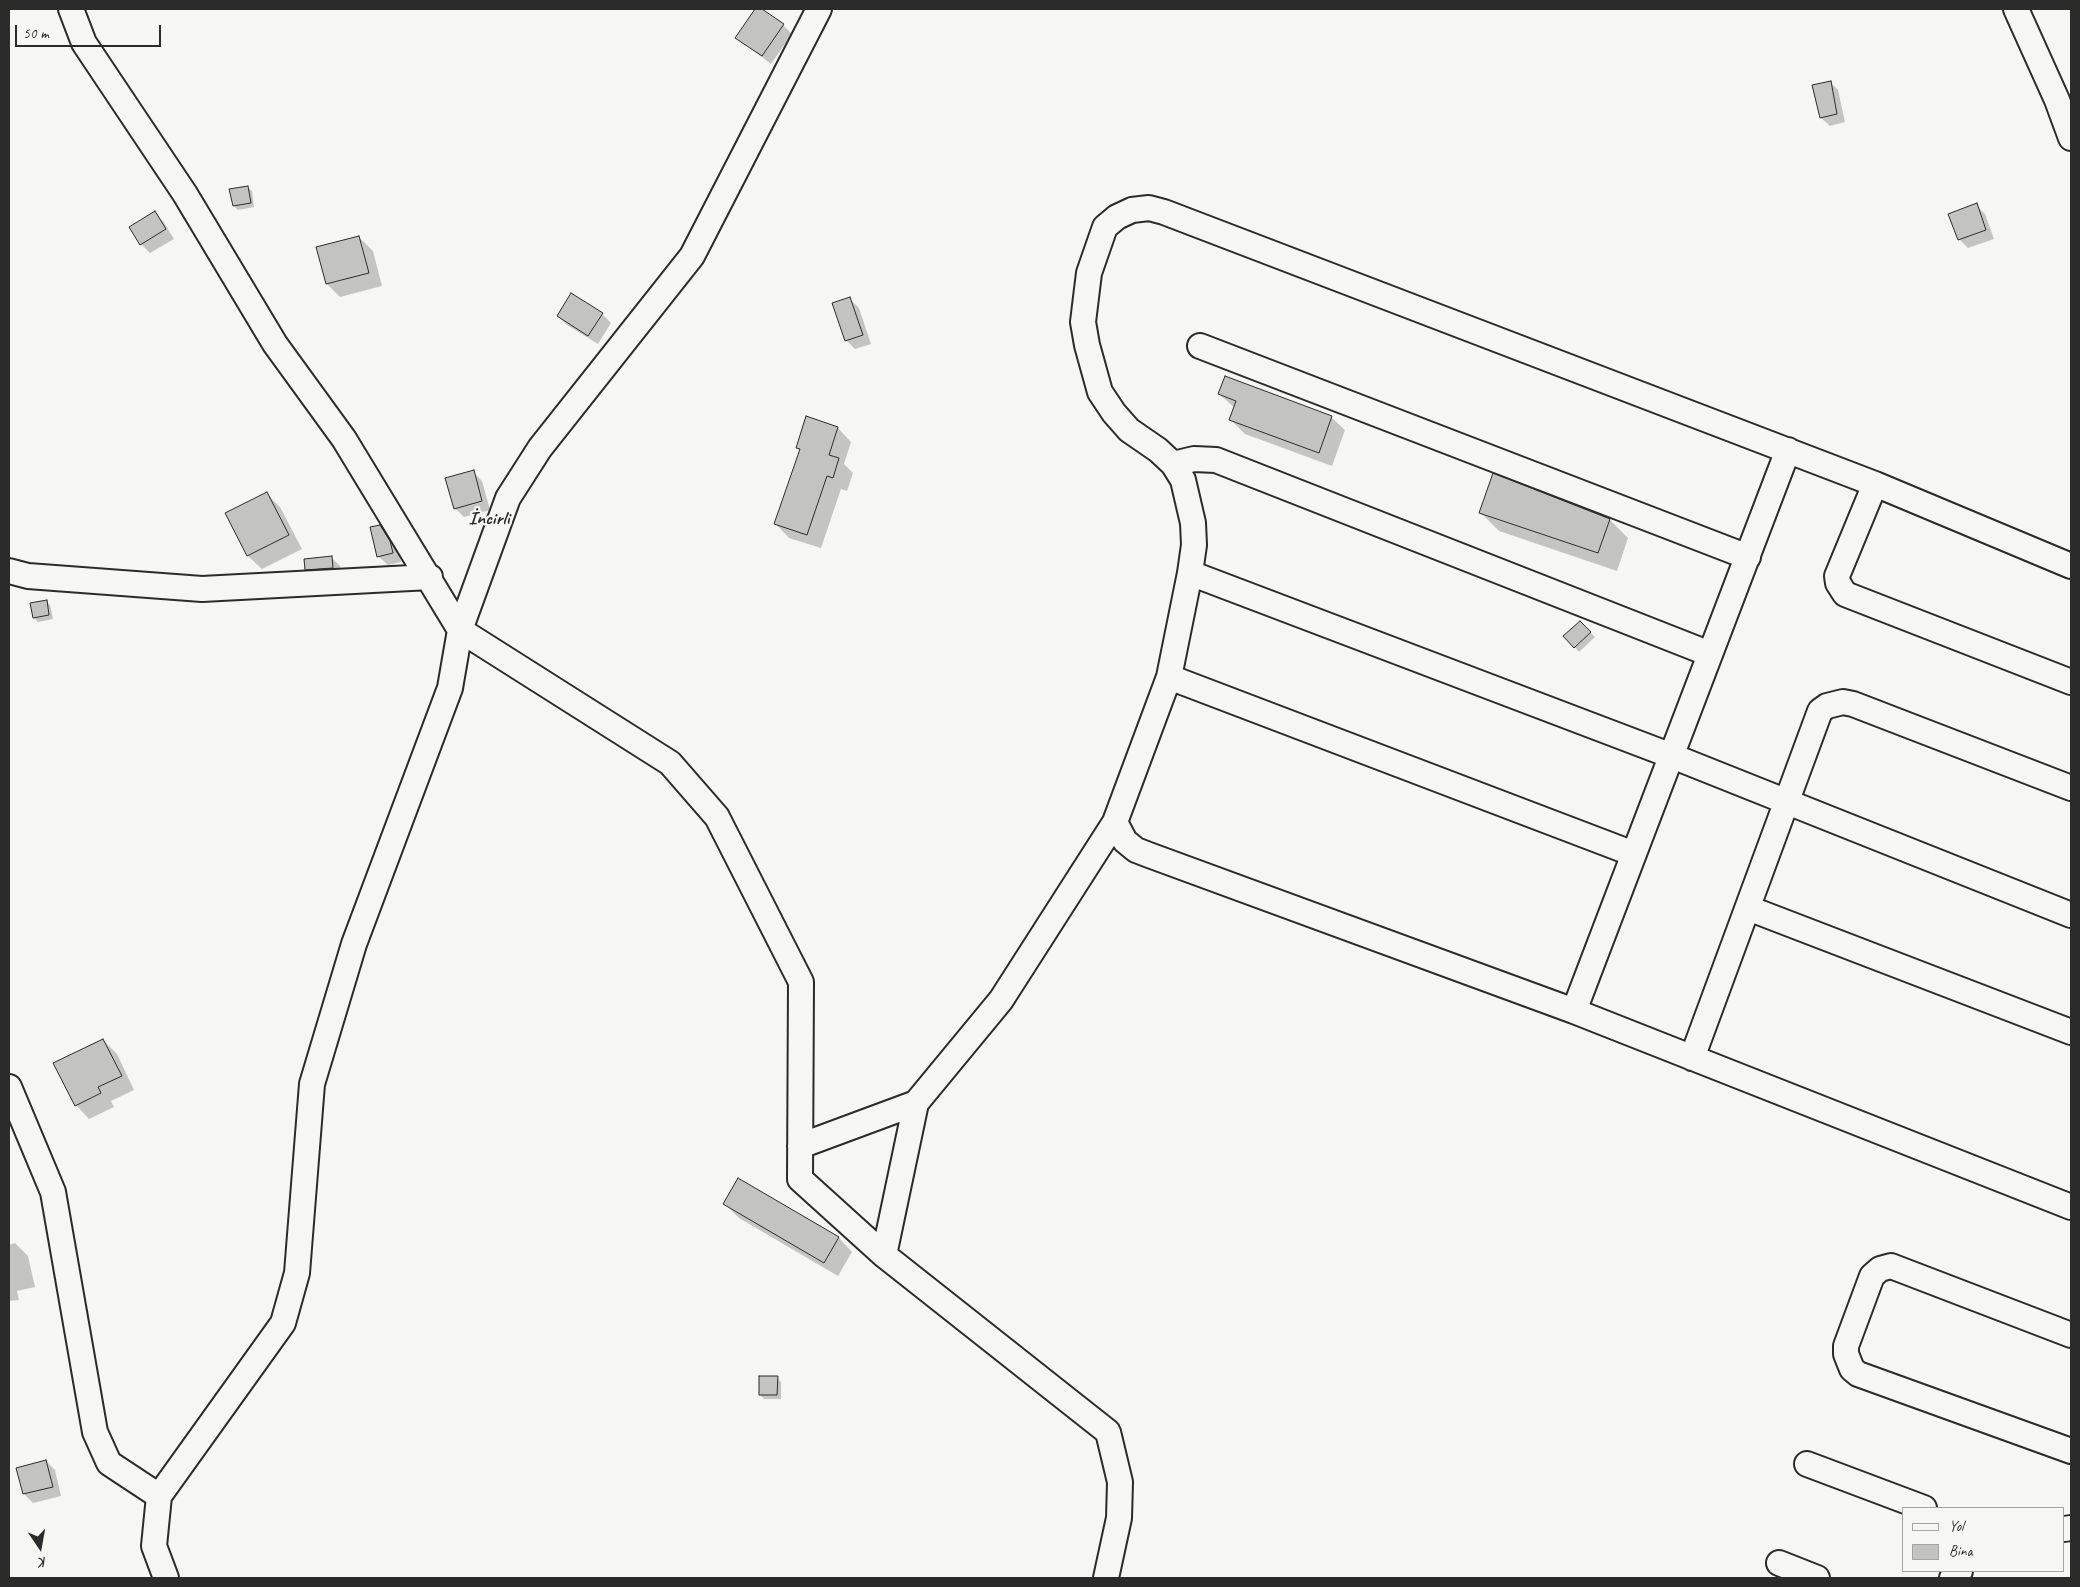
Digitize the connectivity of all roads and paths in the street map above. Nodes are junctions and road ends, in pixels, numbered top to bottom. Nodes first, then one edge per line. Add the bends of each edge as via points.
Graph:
1 (71, 9) edge
2 (820, 9) edge
3 (2016, 9) edge
4 (2071, 138) edge
5 (1200, 346) dead end
6 (1788, 450) junction
7 (1173, 464) junction
8 (1875, 484) junction
9 (1748, 556) junction
10 (2071, 566) edge
11 (9, 571) edge
12 (1190, 573) junction
13 (430, 577) junction
14 (460, 630) junction
15 (1710, 654) junction
16 (1169, 677) junction
17 (2071, 682) edge
18 (1672, 756) junction
19 (2071, 788) edge
20 (1787, 802) junction
21 (1115, 822) junction
22 (1634, 854) junction
23 (1748, 908) junction
24 (2071, 915) edge
25 (1574, 1011) junction
26 (2071, 1032) edge
27 (1692, 1058) junction
28 (9, 1087) edge
29 (916, 1103) junction
30 (800, 1146) junction
31 (2071, 1206) edge
32 (884, 1255) junction
33 (2071, 1336) edge
34 (2071, 1451) edge
35 (1807, 1464) dead end
36 (159, 1496) junction
37 (1921, 1507) edge
38 (1779, 1564) dead end
39 (166, 1578) edge
40 (1106, 1578) edge
41 (1817, 1578) edge

1 - 13 street via 84,42 186,194 275,344 344,439
2 - 14 street via 692,256 540,448 508,498
3 - 4 street
5 - 9 street
6 - 7 street via 1164,212 1149,208 1132,210 1105,227 1089,273 1083,322 1100,392 1129,430
6 - 8 street
6 - 9 street
7 - 12 street via 1183,480 1193,523
7 - 15 street via 1194,459 1216,460
8 - 10 street
8 - 17 street via 1837,576 1845,594
9 - 15 street
11 - 13 street via 28,576 202,589
12 - 16 street
12 - 18 street
13 - 14 street
14 - 30 street via 670,763 717,817 800,982
14 - 36 street via 450,688 354,944 312,1084 297,1273 283,1323
15 - 18 street
16 - 21 street
16 - 22 street
18 - 20 street
18 - 22 street
19 - 20 street via 1843,702 1820,711
20 - 23 street
20 - 24 street
21 - 25 street via 1126,841 1136,850
21 - 29 street via 1001,1000
22 - 25 street
23 - 26 street
23 - 27 street
25 - 27 street
27 - 31 street
28 - 36 street via 53,1192 95,1432 109,1463
29 - 30 street
29 - 32 street
30 - 32 street via 800,1179
32 - 40 street via 1108,1432 1120,1482 1120,1518
33 - 34 street via 1891,1266 1872,1276 1846,1346 1852,1369 1858,1374
35 - 37 street
36 - 39 street via 154,1546
38 - 41 street

